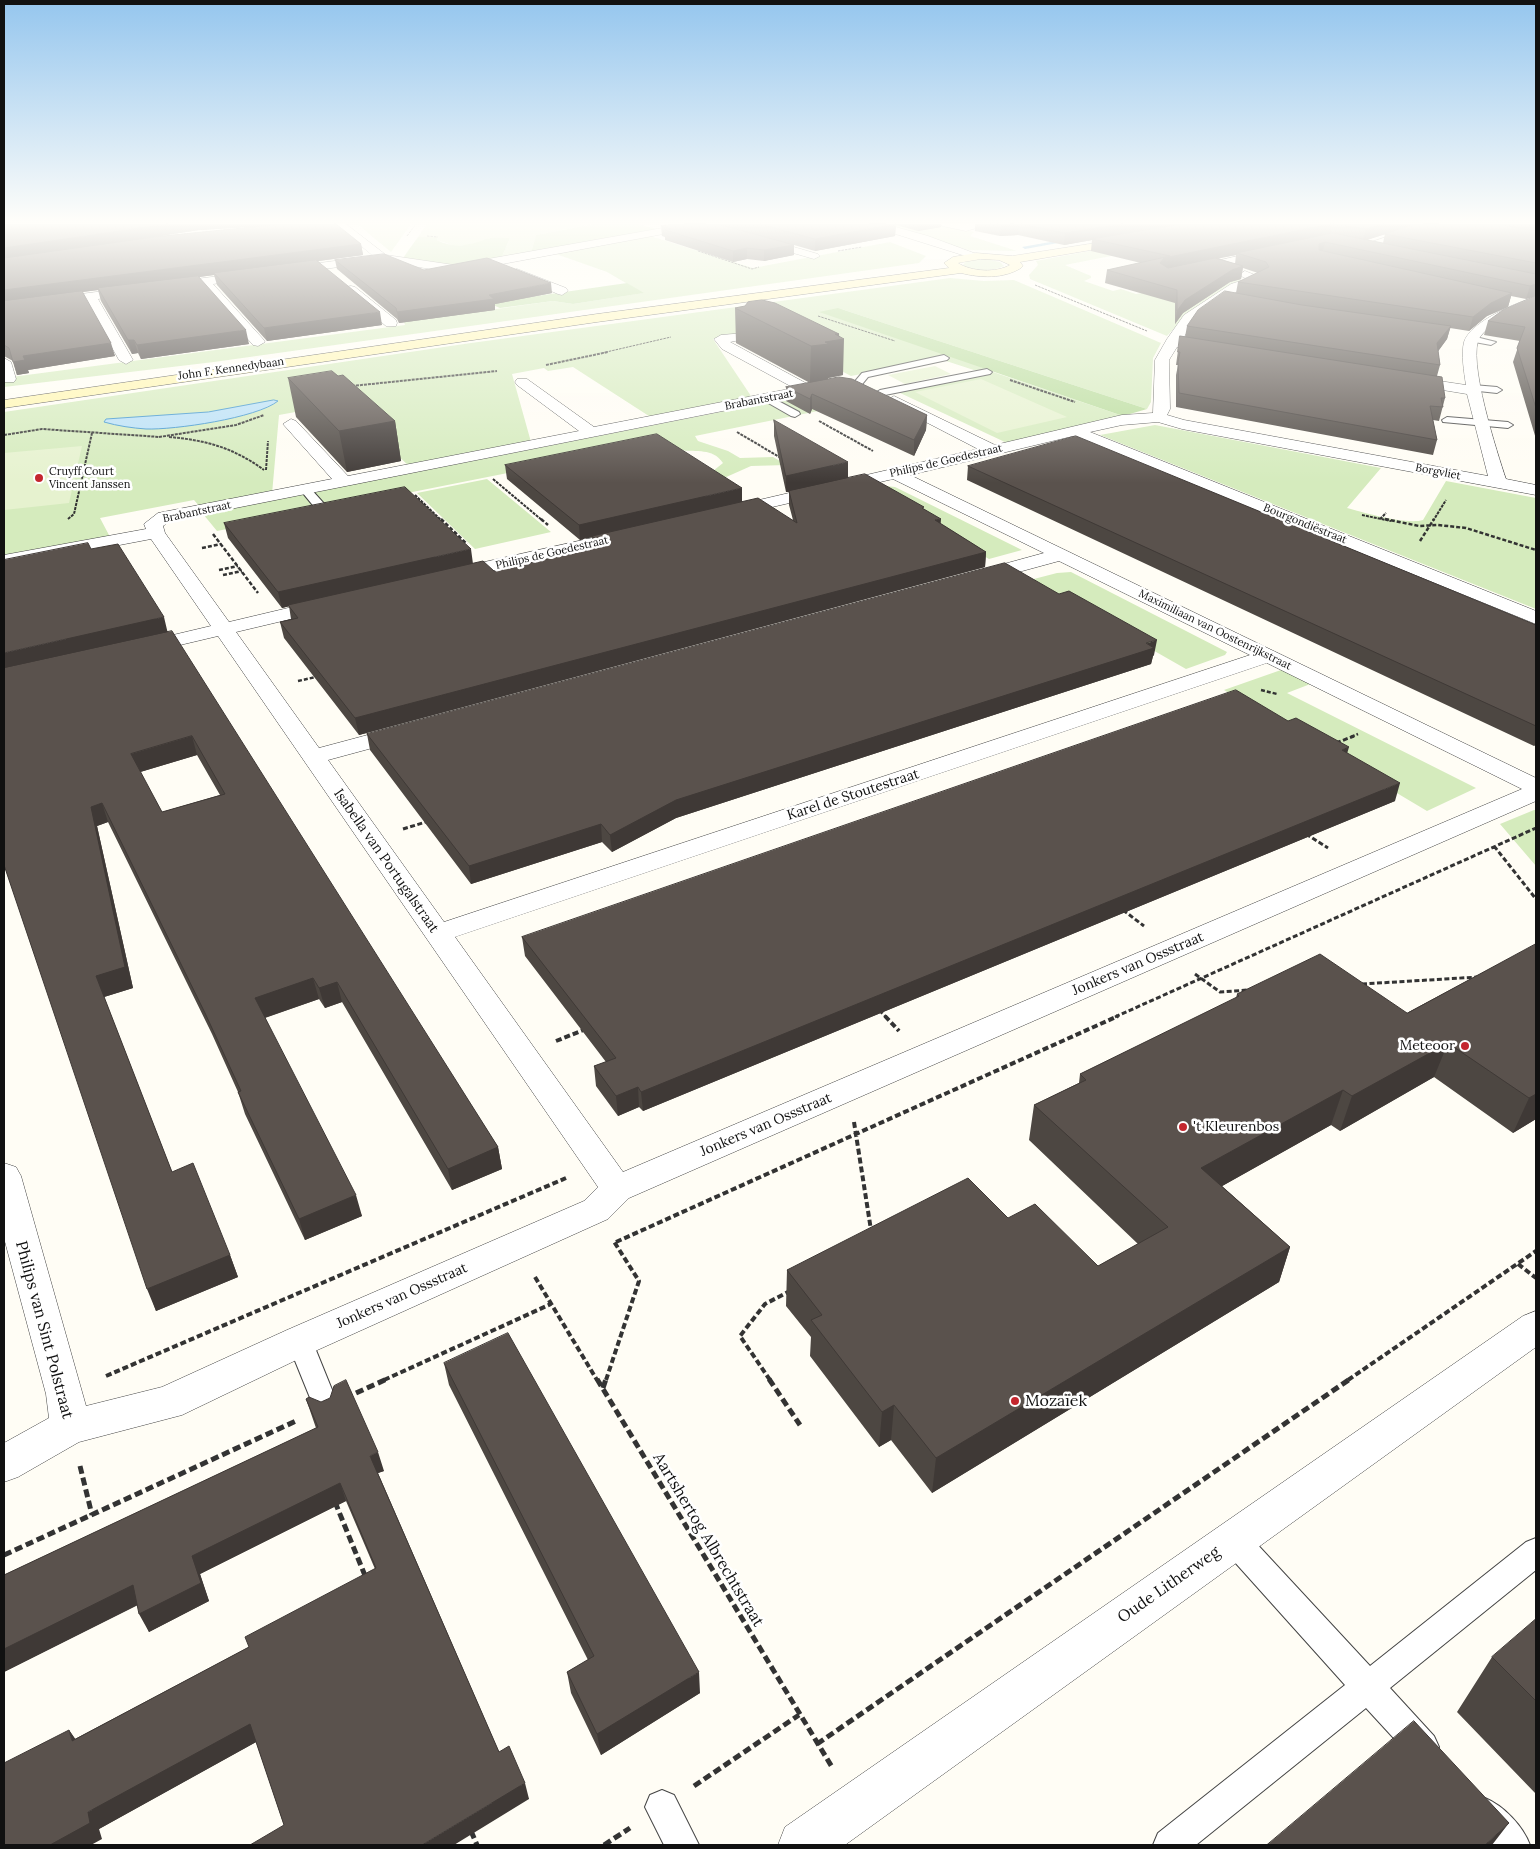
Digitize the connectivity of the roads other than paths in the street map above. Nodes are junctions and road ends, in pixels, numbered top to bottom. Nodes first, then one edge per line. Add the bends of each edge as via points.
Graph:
1 (98, 310) edge
2 (230, 310) edge
3 (376, 310) edge
4 (650, 310) edge
5 (1200, 310) edge
6 (1519, 310) edge
7 (391, 322) edge
8 (1457, 335) edge
9 (740, 336) edge
10 (1472, 338) junction
11 (258, 342) edge
12 (1172, 342) junction
13 (1491, 342) edge
14 (1231, 352) edge
15 (944, 358) dead end
16 (126, 360) edge
17 (4, 362) edge
18 (987, 372) dead end
19 (1396, 378) edge
20 (9, 379) dead end
21 (162, 379) junction
22 (522, 382) dead end
23 (856, 386) junction
24 (823, 388) junction
25 (1473, 389) junction
26 (1497, 390) dead end
27 (880, 393) junction
28 (4, 397) edge
29 (767, 398) junction
30 (4, 404) edge
31 (795, 414) dead end
32 (1159, 417) junction
33 (1448, 420) dead end
34 (1480, 423) junction
35 (291, 424) dead end
36 (1508, 425) dead end
37 (1074, 431) junction
38 (592, 433) junction
39 (992, 450) junction
40 (901, 472) junction
41 (345, 483) junction
42 (1499, 483) junction
43 (306, 490) junction
44 (1536, 490) edge
45 (324, 511) edge
46 (711, 516) edge
47 (642, 532) edge
48 (156, 533) junction
49 (1062, 554) junction
50 (4, 561) edge
51 (433, 580) edge
52 (959, 582) edge
53 (342, 601) edge
54 (1536, 618) edge
55 (224, 629) junction
56 (128, 651) edge
57 (1268, 656) junction
58 (426, 726) edge
59 (312, 757) junction
60 (1536, 788) edge
61 (1536, 792) edge
62 (437, 934) junction
63 (4, 1176) edge
64 (607, 1200) junction
65 (1536, 1327) edge
66 (300, 1341) junction
67 (326, 1407) edge
68 (70, 1427) junction
69 (4, 1464) edge
70 (1234, 1539) junction
71 (1536, 1552) edge
72 (1368, 1687) junction
73 (1440, 1766) edge
74 (1466, 1795) edge
75 (662, 1807) road end
76 (682, 1845) edge
77 (803, 1845) edge
78 (1170, 1845) edge
79 (1512, 1845) edge

1 - 16 street
2 - 11 street
3 - 7 street
4 - 21 main road, John F. Kennedybaan
5 - 12 street via 1189,318
6 - 10 street via 1487,325
8 - 10 street
9 - 24 street, Brabantstraat via 721,339 727,346
10 - 13 lane
10 - 25 street
12 - 14 street
12 - 32 street via 1162,360 1162,409
15 - 23 lane via 864,375
17 - 20 street
18 - 27 lane
19 - 25 street
21 - 28 main road, John F. Kennedybaan
21 - 30 main road, John F. Kennedybaan
22 - 38 street
23 - 24 street
23 - 27 street
24 - 29 street, Brabantstraat
25 - 26 lane
25 - 34 street
27 - 39 street
29 - 31 lane
29 - 38 street, Brabantstraat
32 - 37 street, Philips de Goedestraat via 1122,420
32 - 42 street, Borgvliet
33 - 34 lane
34 - 36 lane
34 - 42 street
35 - 41 street
37 - 39 street, Philips de Goedestraat
37 - 54 street, Bourgondiëstraat
38 - 41 street, Brabantstraat
39 - 40 street, Philips de Goedestraat
40 - 46 street, Philips de Goedestraat
40 - 49 street, Maximiliaan van Oostenrijkstraat
41 - 43 street, Brabantstraat
42 - 44 street, Borgvliet
43 - 45 lane
43 - 48 street, Brabantstraat via 164,517 153,524
47 - 51 street, Philips de Goedestraat
48 - 50 street, Brabantstraat
48 - 55 street, Isabella van Portugalstraat
49 - 52 street
49 - 57 street, Maximiliaan van Oostenrijkstraat
53 - 55 street
55 - 56 street
55 - 59 street, Isabella van Portugalstraat
57 - 60 street, Maximiliaan van Oostenrijkstraat
57 - 62 street, Karel de Stoutestraat
58 - 59 street
59 - 62 street, Isabella van Portugalstraat
61 - 64 street, Jonkers van Ossstraat via 1360,868 1159,942 925,1057
62 - 64 street, Isabella van Portugalstraat via 522,1054
63 - 68 street, Philips van Sint Polstraat via 65,1394
64 - 66 street, Jonkers van Ossstraat via 516,1246
65 - 70 street, Oude Litherweg
66 - 67 lane
66 - 68 street, Jonkers van Ossstraat via 168,1403
68 - 69 street, Jonkers van Ossstraat
70 - 72 lane
70 - 77 street, Oude Litherweg
71 - 72 lane
72 - 73 lane
72 - 78 lane
74 - 79 lane
75 - 76 lane

